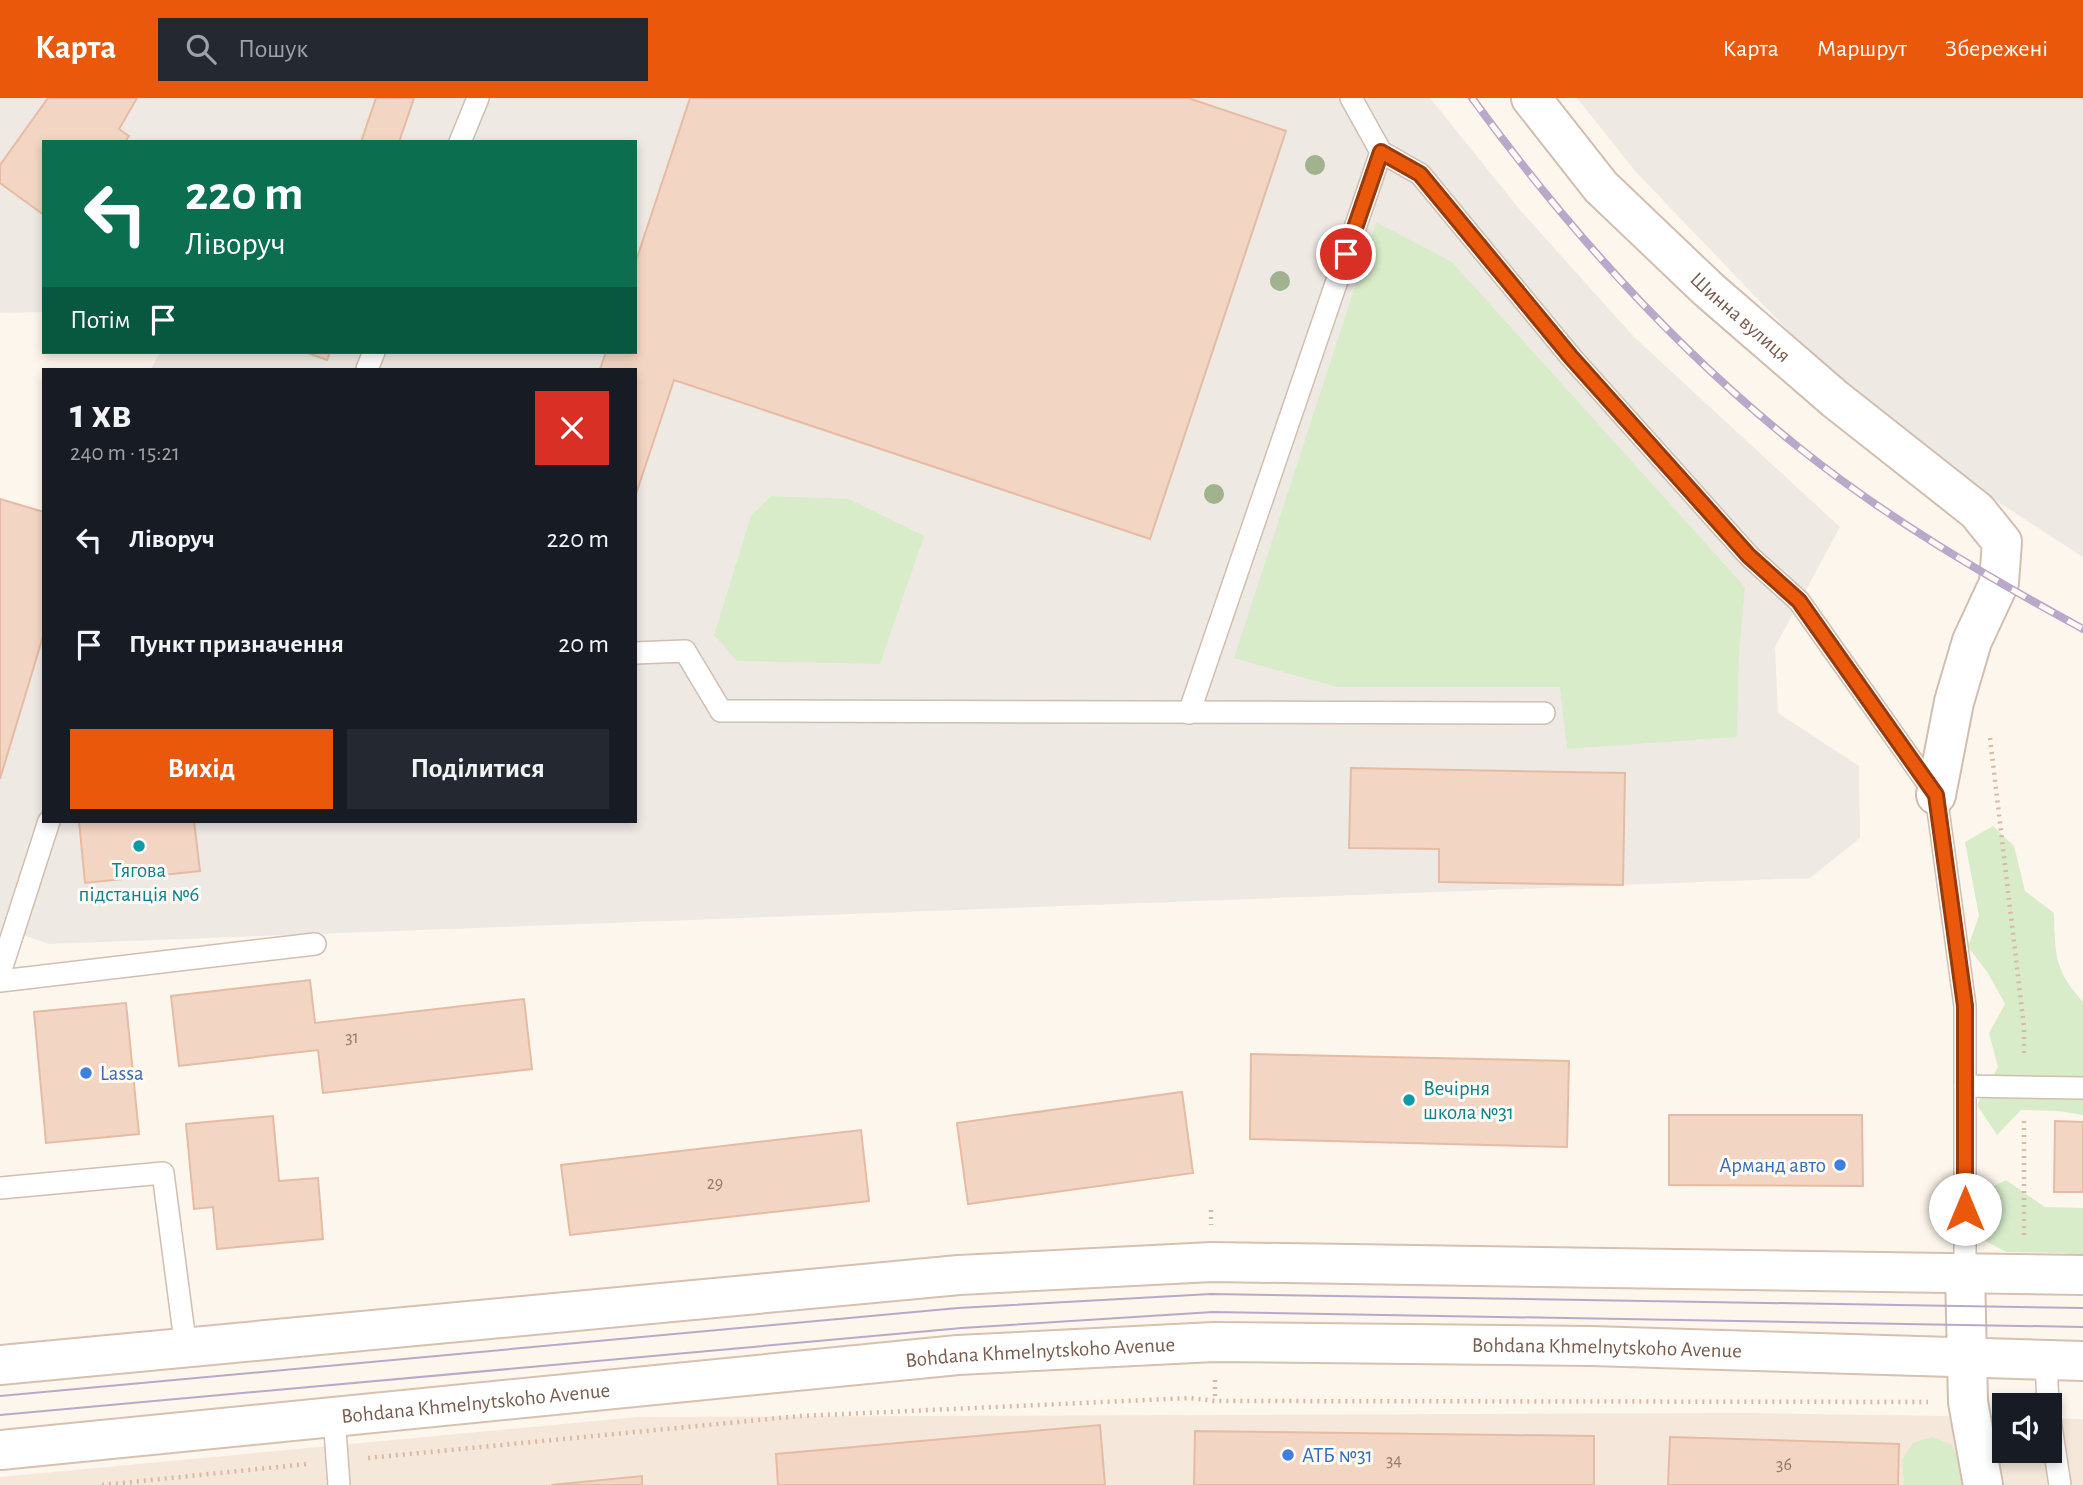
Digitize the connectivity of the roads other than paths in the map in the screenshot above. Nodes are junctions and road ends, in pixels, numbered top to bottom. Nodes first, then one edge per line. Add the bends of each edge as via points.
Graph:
1 (478, 98) edge
2 (1351, 98) edge
3 (1531, 98) edge
4 (461, 140) edge
5 (1381, 152) junction
6 (637, 653) edge
7 (1189, 713) junction
8 (1544, 713) dead end
9 (1936, 795) junction
10 (48, 823) edge
11 (315, 944) dead end
12 (0, 973) edge
13 (0, 981) edge
14 (1965, 1086) junction
15 (2083, 1088) edge
16 (0, 1188) edge
17 (1965, 1272) junction
18 (2083, 1275) edge
19 (186, 1349) junction
20 (1965, 1358) junction
21 (2065, 1360) edge
22 (0, 1365) edge
23 (2053, 1393) edge
24 (334, 1417) junction
25 (0, 1450) edge
26 (2057, 1463) edge
27 (339, 1485) edge
28 (1983, 1485) edge
29 (2060, 1485) edge

1 - 4 lane
2 - 5 lane
3 - 9 main road, Шинна вулиця via 1601,187 1709,290 1835,399 1977,512 2002,542 1999,583 1972,641 1954,702
5 - 7 lane
5 - 9 lane via 1420,174 1571,357 1749,556 1799,601
6 - 7 lane via 685,651 721,712
7 - 8 lane
9 - 14 lane via 1965,1006
10 - 12 lane
11 - 13 lane
14 - 15 lane
14 - 17 lane
16 - 19 lane via 163,1173
17 - 18 main road
17 - 19 main road via 1212,1262 959,1275
17 - 20 main road
19 - 22 main road
20 - 21 main road, Bohdana Khmelnytskoho Avenue
20 - 24 main road, Bohdana Khmelnytskoho Avenue via 1591,1346 1214,1342 958,1355
20 - 28 main road
21 - 23 lane
24 - 25 main road, Bohdana Khmelnytskoho Avenue
24 - 27 lane
26 - 29 lane

